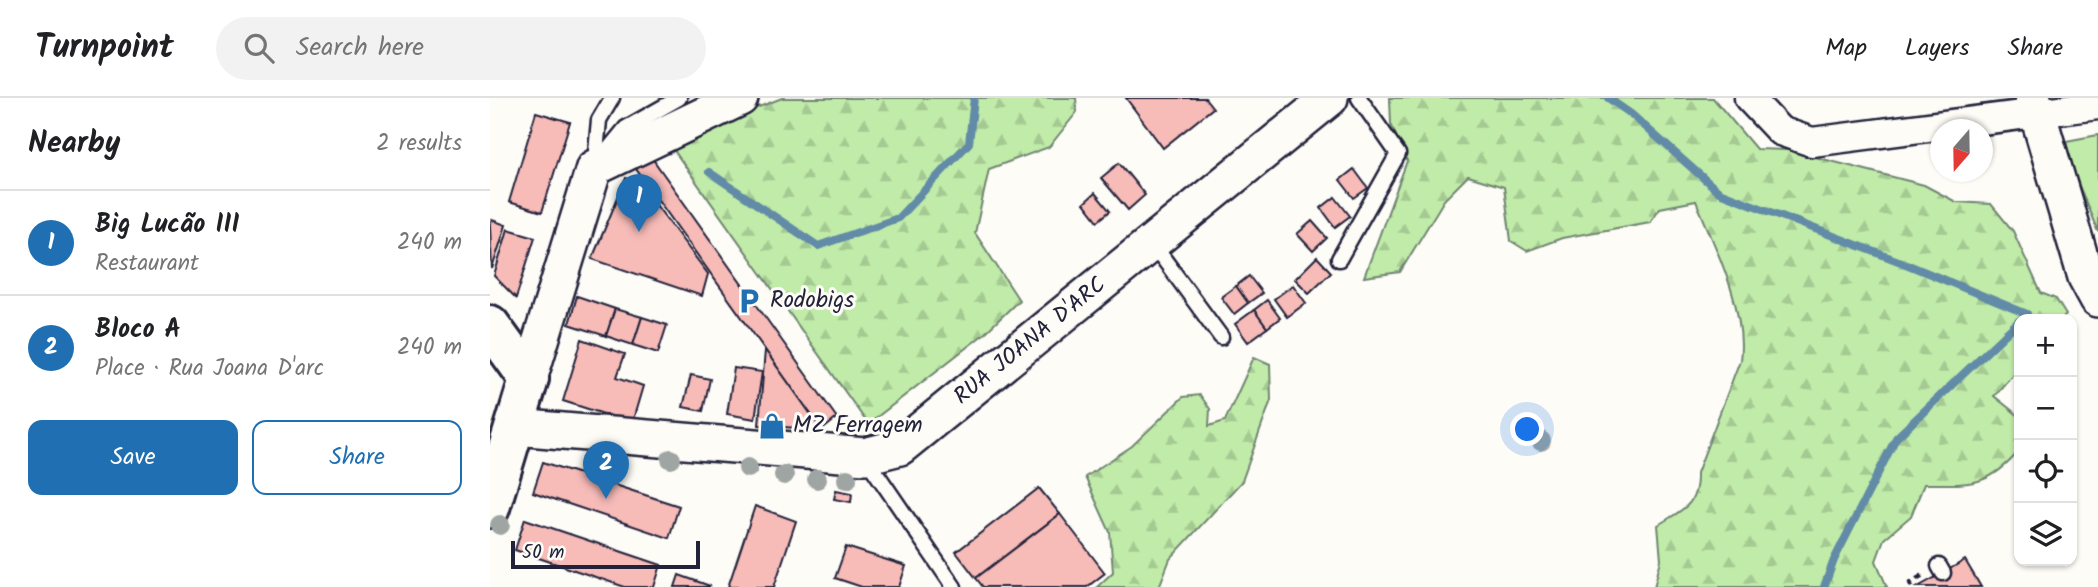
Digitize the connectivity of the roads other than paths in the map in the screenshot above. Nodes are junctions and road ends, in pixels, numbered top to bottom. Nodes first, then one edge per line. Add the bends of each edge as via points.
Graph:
1 (612, 98) edge
2 (679, 98) edge
3 (740, 98) edge
4 (1330, 98) edge
5 (1359, 98) edge
6 (1749, 98) edge
7 (2098, 105) edge
8 (2034, 106) edge
9 (594, 168) junction
10 (1152, 243) junction
11 (1339, 259) dead end
12 (2098, 299) edge
13 (490, 325) edge
14 (1221, 337) dead end
15 (530, 379) junction
16 (505, 440) edge
17 (865, 456) junction
18 (490, 508) edge
19 (954, 587) edge

1 - 9 lane via 599,120
2 - 9 lane via 626,128
3 - 9 street
4 - 10 street, RUA JOANA D'ARC
5 - 11 lane via 1398,154
6 - 8 street via 1780,131 1812,142
7 - 8 street
8 - 12 street via 2086,277
9 - 15 street
10 - 14 lane
10 - 17 street, RUA JOANA D'ARC via 901,447
13 - 15 main road
15 - 16 main road
16 - 17 street, RUA JOANA D'ARC
16 - 18 main road
17 - 19 lane

